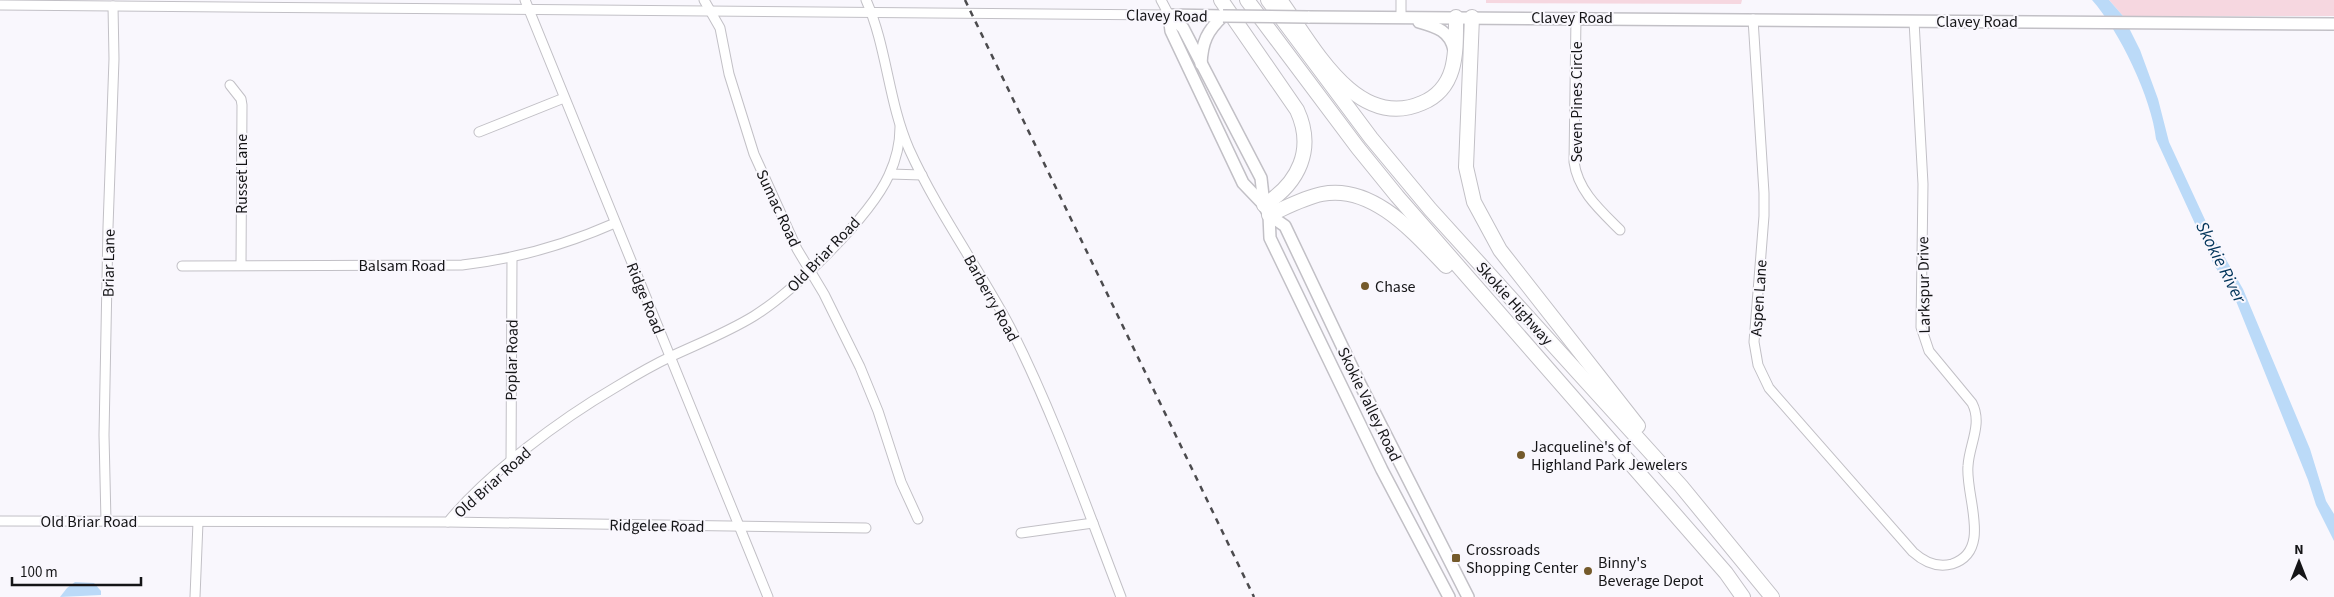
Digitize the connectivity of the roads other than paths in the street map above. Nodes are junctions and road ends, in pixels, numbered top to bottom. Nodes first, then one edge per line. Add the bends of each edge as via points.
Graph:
1 (704, 0) edge
2 (866, 0) edge
3 (1161, 0) edge
4 (1221, 0) edge
5 (1247, 0) edge
6 (1268, 0) edge
7 (1280, 0) edge
8 (1401, 0) edge
9 (376, 4) edge
10 (526, 4) edge
11 (0, 5) edge
12 (113, 6) junction
13 (710, 10) junction
14 (871, 11) junction
15 (1168, 15) junction
16 (1223, 16) junction
17 (1456, 17) junction
18 (1472, 17) junction
19 (1576, 17) junction
20 (1402, 18) junction
21 (1753, 19) junction
22 (1914, 21) junction
23 (2334, 24) edge
24 (1456, 59) junction
25 (1201, 65) junction
26 (230, 85) dead end
27 (564, 98) junction
28 (900, 127) junction
29 (479, 132) dead end
30 (890, 174) junction
31 (922, 175) junction
32 (1267, 210) junction
33 (616, 223) junction
34 (1620, 230) dead end
35 (512, 258) junction
36 (241, 265) junction
37 (182, 266) dead end
38 (809, 270) junction
39 (1517, 335) junction
40 (670, 357) junction
41 (511, 463) junction
42 (1681, 486) junction
43 (918, 519) dead end
44 (0, 521) edge
45 (106, 521) junction
46 (198, 522) junction
47 (448, 522) junction
48 (1093, 523) junction
49 (739, 526) junction
50 (866, 528) dead end
51 (1975, 529) joint
52 (1021, 533) dead end
53 (1444, 551) junction
54 (1428, 558) junction
55 (196, 597) edge
56 (768, 597) edge
57 (1121, 597) edge
58 (1449, 597) edge
59 (1468, 597) edge
60 (1743, 597) edge
61 (1772, 597) edge

1 - 13 street, Sumac Road
2 - 14 street, Barberry Road
3 - 15 street, Skokie Valley Road
4 - 32 highway via 1304,125 1305,153 1300,167
5 - 39 highway, Skokie Highway via 1358,148
6 - 42 highway, Skokie Highway via 1371,138 1430,209
7 - 24 highway via 1338,79 1364,101 1378,107 1407,108 1425,102 1447,82
8 - 20 street
9 - 10 street, Clavey Road
9 - 12 street, Clavey Road
10 - 13 street, Clavey Road
10 - 27 street, Ridge Road
11 - 12 street, Clavey Road
12 - 45 street, Briar Lane via 104,435
13 - 14 street, Clavey Road
13 - 38 street, Sumac Road via 720,28 729,74 754,154 772,198
14 - 15 street, Clavey Road
14 - 28 street, Barberry Road
15 - 16 main road, Clavey Road
15 - 25 main road, Skokie Valley Road via 1182,28
15 - 32 main road, Skokie Valley Road via 1171,31 1243,183
16 - 20 main road, Clavey Road, bridge
16 - 25 main road via 1206,34
17 - 18 main road, Clavey Road
17 - 20 main road, Clavey Road
17 - 24 highway
18 - 19 main road, Clavey Road
18 - 42 highway via 1466,166 1474,202 1500,250 1641,429
19 - 21 main road, Clavey Road
19 - 34 street, Seven Pines Circle via 1576,176 1583,190
20 - 24 main road via 1446,33 1451,39
21 - 22 main road, Clavey Road
21 - 51 street, Aspen Lane via 1764,216 1754,342 1763,376 1794,418 1920,559 1938,565 1959,560 1972,546
22 - 23 main road, Clavey Road
22 - 51 street, Larkspur Drive via 1923,184 1921,327 1929,351 1977,412 1978,422 1968,466
25 - 32 main road, Skokie Valley Road via 1261,178
26 - 36 street, Russet Lane via 242,105
27 - 29 street
27 - 33 street, Ridge Road
28 - 30 street, Old Briar Road via 900,142
28 - 31 street, Barberry Road
30 - 31 street
30 - 38 street, Old Briar Road via 848,230
31 - 48 street, Barberry Road via 1014,337 1061,440
32 - 39 highway via 1324,194 1348,195 1375,205 1406,224
32 - 53 main road, Skokie Valley Road via 1285,226
32 - 54 main road, Skokie Valley Road via 1271,239
33 - 35 street, Balsam Road via 550,249
33 - 40 street, Ridge Road
35 - 36 street, Balsam Road via 448,266
35 - 41 street, Poplar Road
36 - 37 street, Balsam Road
38 - 40 street, Old Briar Road via 753,317
38 - 43 street, Sumac Road via 860,367 901,482
39 - 60 highway, Skokie Highway via 1726,573
40 - 41 street, Old Briar Road via 585,407
40 - 49 street, Ridge Road
41 - 47 street, Old Briar Road
42 - 61 highway, Skokie Highway
44 - 45 street, Old Briar Road
45 - 46 street, Old Briar Road
46 - 47 street, Old Briar Road
46 - 55 street
47 - 49 street, Ridgelee Road
48 - 52 street
48 - 57 street, Barberry Road
49 - 50 street, Ridgelee Road
49 - 56 street, Ridge Road
53 - 54 main road
53 - 59 main road, Skokie Valley Road
54 - 58 main road, Skokie Valley Road

